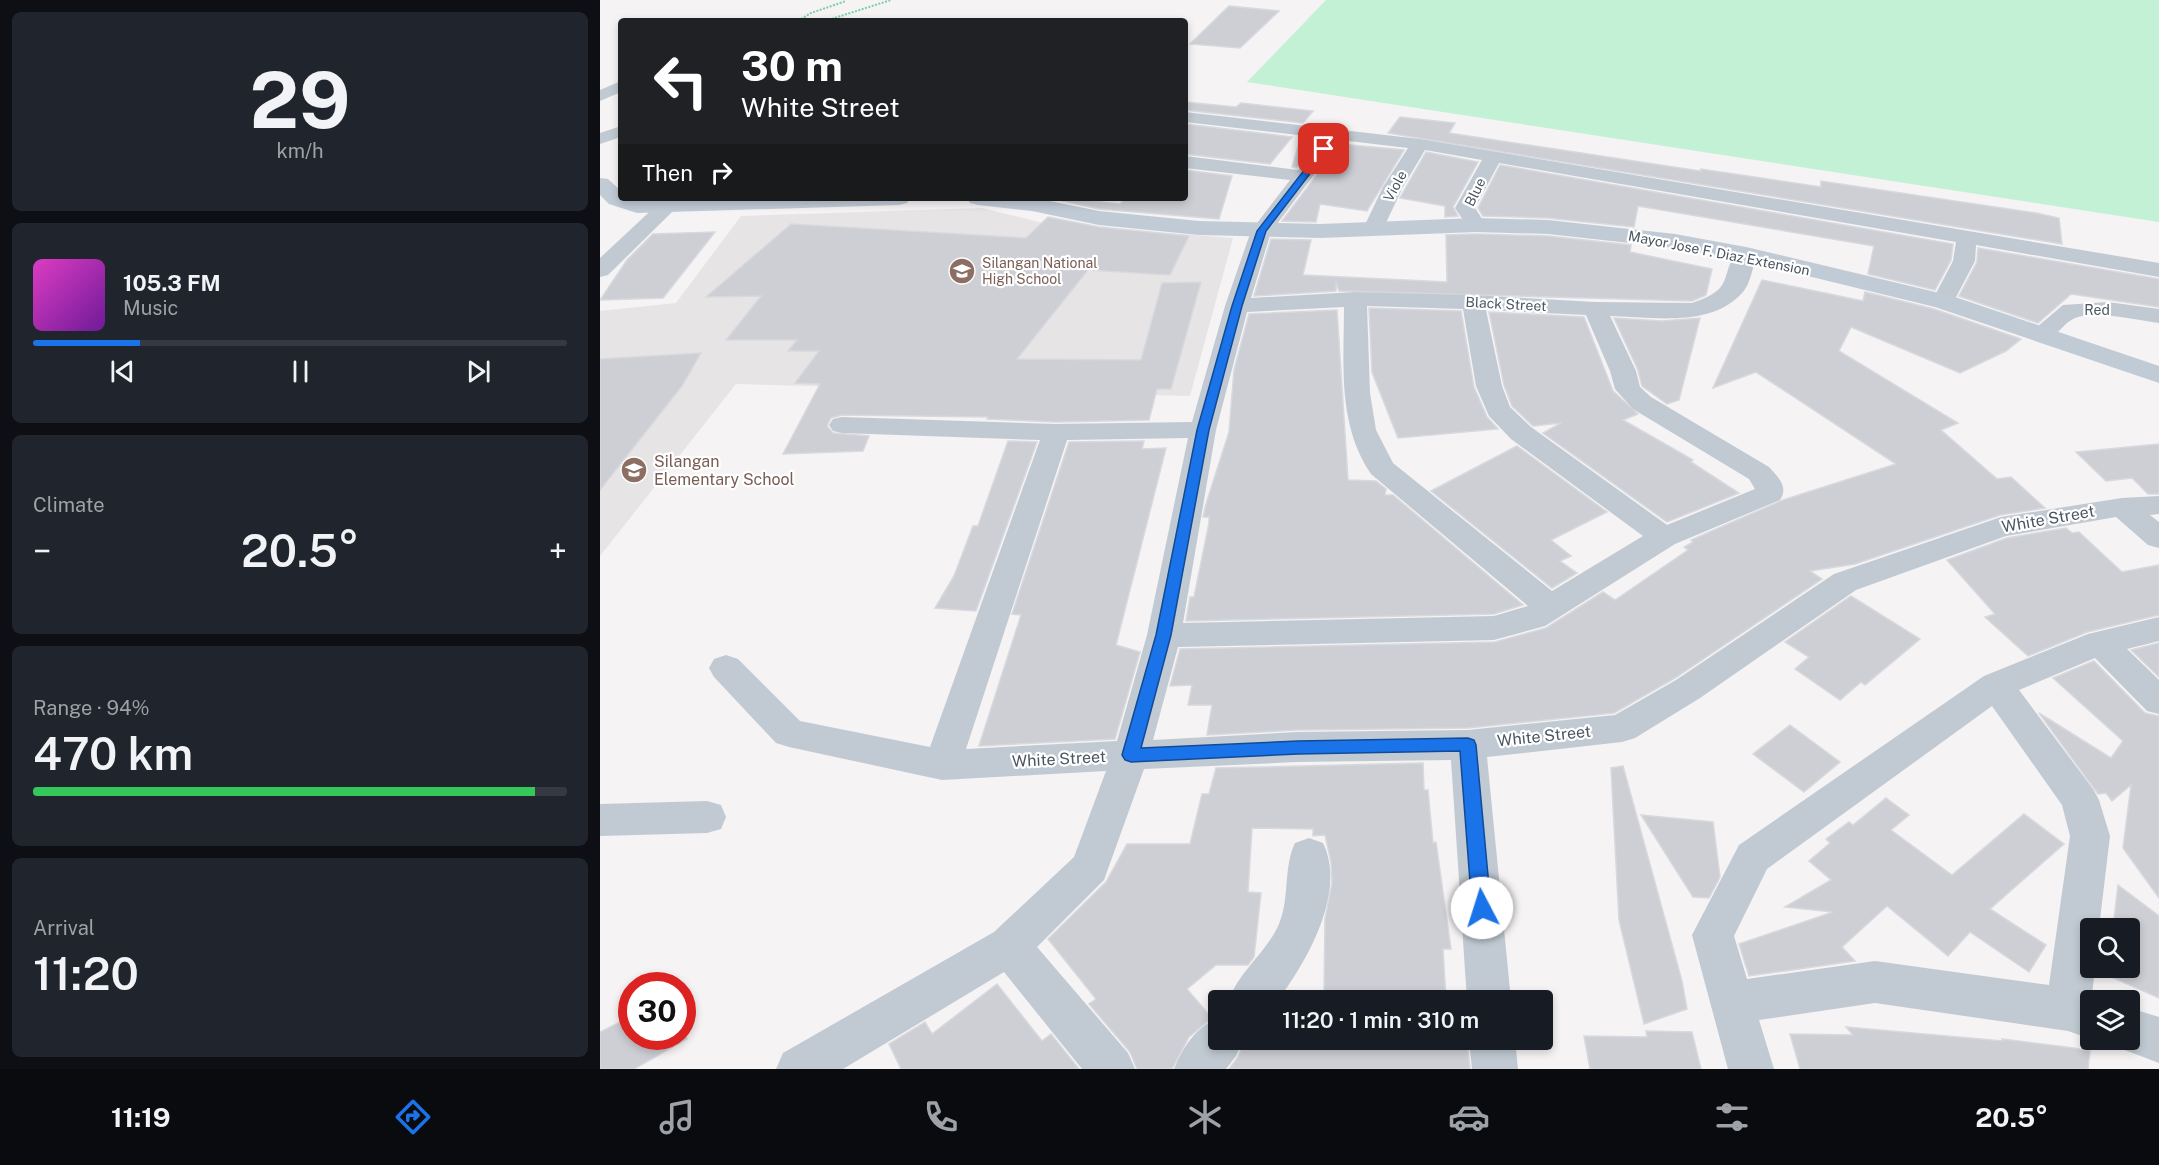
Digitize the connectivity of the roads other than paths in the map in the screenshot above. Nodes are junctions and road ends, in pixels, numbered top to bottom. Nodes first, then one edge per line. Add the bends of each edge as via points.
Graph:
1 (618, 79) edge
2 (600, 96) edge
3 (1188, 117) edge
4 (618, 132) edge
5 (1335, 135) junction
6 (600, 139) edge
7 (1420, 144) junction
8 (1493, 158) junction
9 (1188, 162) edge
10 (1304, 176) junction
11 (603, 190) edge
12 (618, 199) edge
13 (621, 201) edge
14 (772, 201) edge
15 (997, 201) edge
16 (667, 206) junction
17 (1476, 225) junction
18 (1372, 229) junction
19 (1261, 231) junction
20 (1967, 236) junction
21 (1746, 255) junction
22 (600, 270) edge
23 (2159, 270) edge
24 (1355, 299) junction
25 (1943, 301) junction
26 (1473, 302) junction
27 (1237, 306) junction
28 (1595, 309) junction
29 (2159, 316) edge
30 (2042, 333) junction
31 (2159, 375) edge
32 (842, 425) dead end
33 (1203, 430) junction
34 (1056, 432) junction
35 (2159, 505) edge
36 (2122, 507) junction
37 (1664, 537) junction
38 (2159, 538) edge
39 (1549, 606) junction
40 (2159, 629) edge
41 (1164, 635) junction
42 (2100, 643) junction
43 (726, 668) dead end
44 (1996, 685) junction
45 (2159, 701) edge
46 (1468, 745) junction
47 (1131, 755) junction
48 (942, 765) junction
49 (707, 817) dead end
50 (600, 820) edge
51 (1309, 855) dead end
52 (1009, 946) junction
53 (1259, 990) edge
54 (1488, 990) edge
55 (1732, 1002) junction
56 (2079, 1013) edge
57 (2140, 1033) edge
58 (2159, 1040) edge
59 (1212, 1050) edge
60 (1493, 1050) edge
61 (799, 1069) edge
62 (1112, 1069) edge
63 (1197, 1069) edge
64 (1495, 1069) edge
65 (1751, 1069) edge

1 - 2 street
3 - 5 street
4 - 6 street
5 - 7 street
5 - 10 street
7 - 8 street
7 - 18 street, Viole
8 - 17 street, Blue via 1465,208
8 - 20 street
9 - 10 street
10 - 19 street
11 - 12 street
13 - 16 street
14 - 16 street
15 - 19 street, Mayor Jose F. Diaz Extension via 1144,224
16 - 22 street
17 - 18 street, Mayor Jose F. Diaz Extension
17 - 21 street, Mayor Jose F. Diaz Extension via 1614,233
18 - 19 street, Mayor Jose F. Diaz Extension
19 - 27 street
20 - 23 street
20 - 25 street via 1964,261
21 - 25 street, Mayor Jose F. Diaz Extension
21 - 28 street, Black Street via 1734,290 1695,310
24 - 26 street, Black Street
24 - 27 street, Black Street
24 - 39 street via 1357,393 1363,430 1381,468
25 - 30 street, Mayor Jose F. Diaz Extension
26 - 28 street, Black Street
26 - 37 street via 1497,410 1521,433
27 - 33 street
28 - 37 street via 1628,389 1642,403 1759,473 1769,484 1770,494
29 - 30 street, Red via 2108,309 2071,310
30 - 31 street, Mayor Jose F. Diaz Extension
32 - 34 street
33 - 34 street
33 - 41 street
34 - 48 street
35 - 36 street, White Street
36 - 38 street
36 - 46 street, White Street via 2001,526 1845,582 1688,689 1623,728
37 - 39 street
39 - 41 street via 1533,618 1494,628
40 - 42 street
41 - 47 street
42 - 44 street
42 - 45 street
43 - 48 street, White Street via 789,733
44 - 55 street via 1753,857 1713,935
44 - 56 street via 2080,800 2090,836
46 - 47 street, White Street via 1298,747
46 - 54 street
47 - 48 street, White Street
47 - 52 street via 1090,868
49 - 50 street
51 - 53 street via 1303,920 1288,954
52 - 61 street
52 - 62 street
55 - 56 street via 1875,982
55 - 65 street
57 - 58 street
59 - 63 street
60 - 64 street

